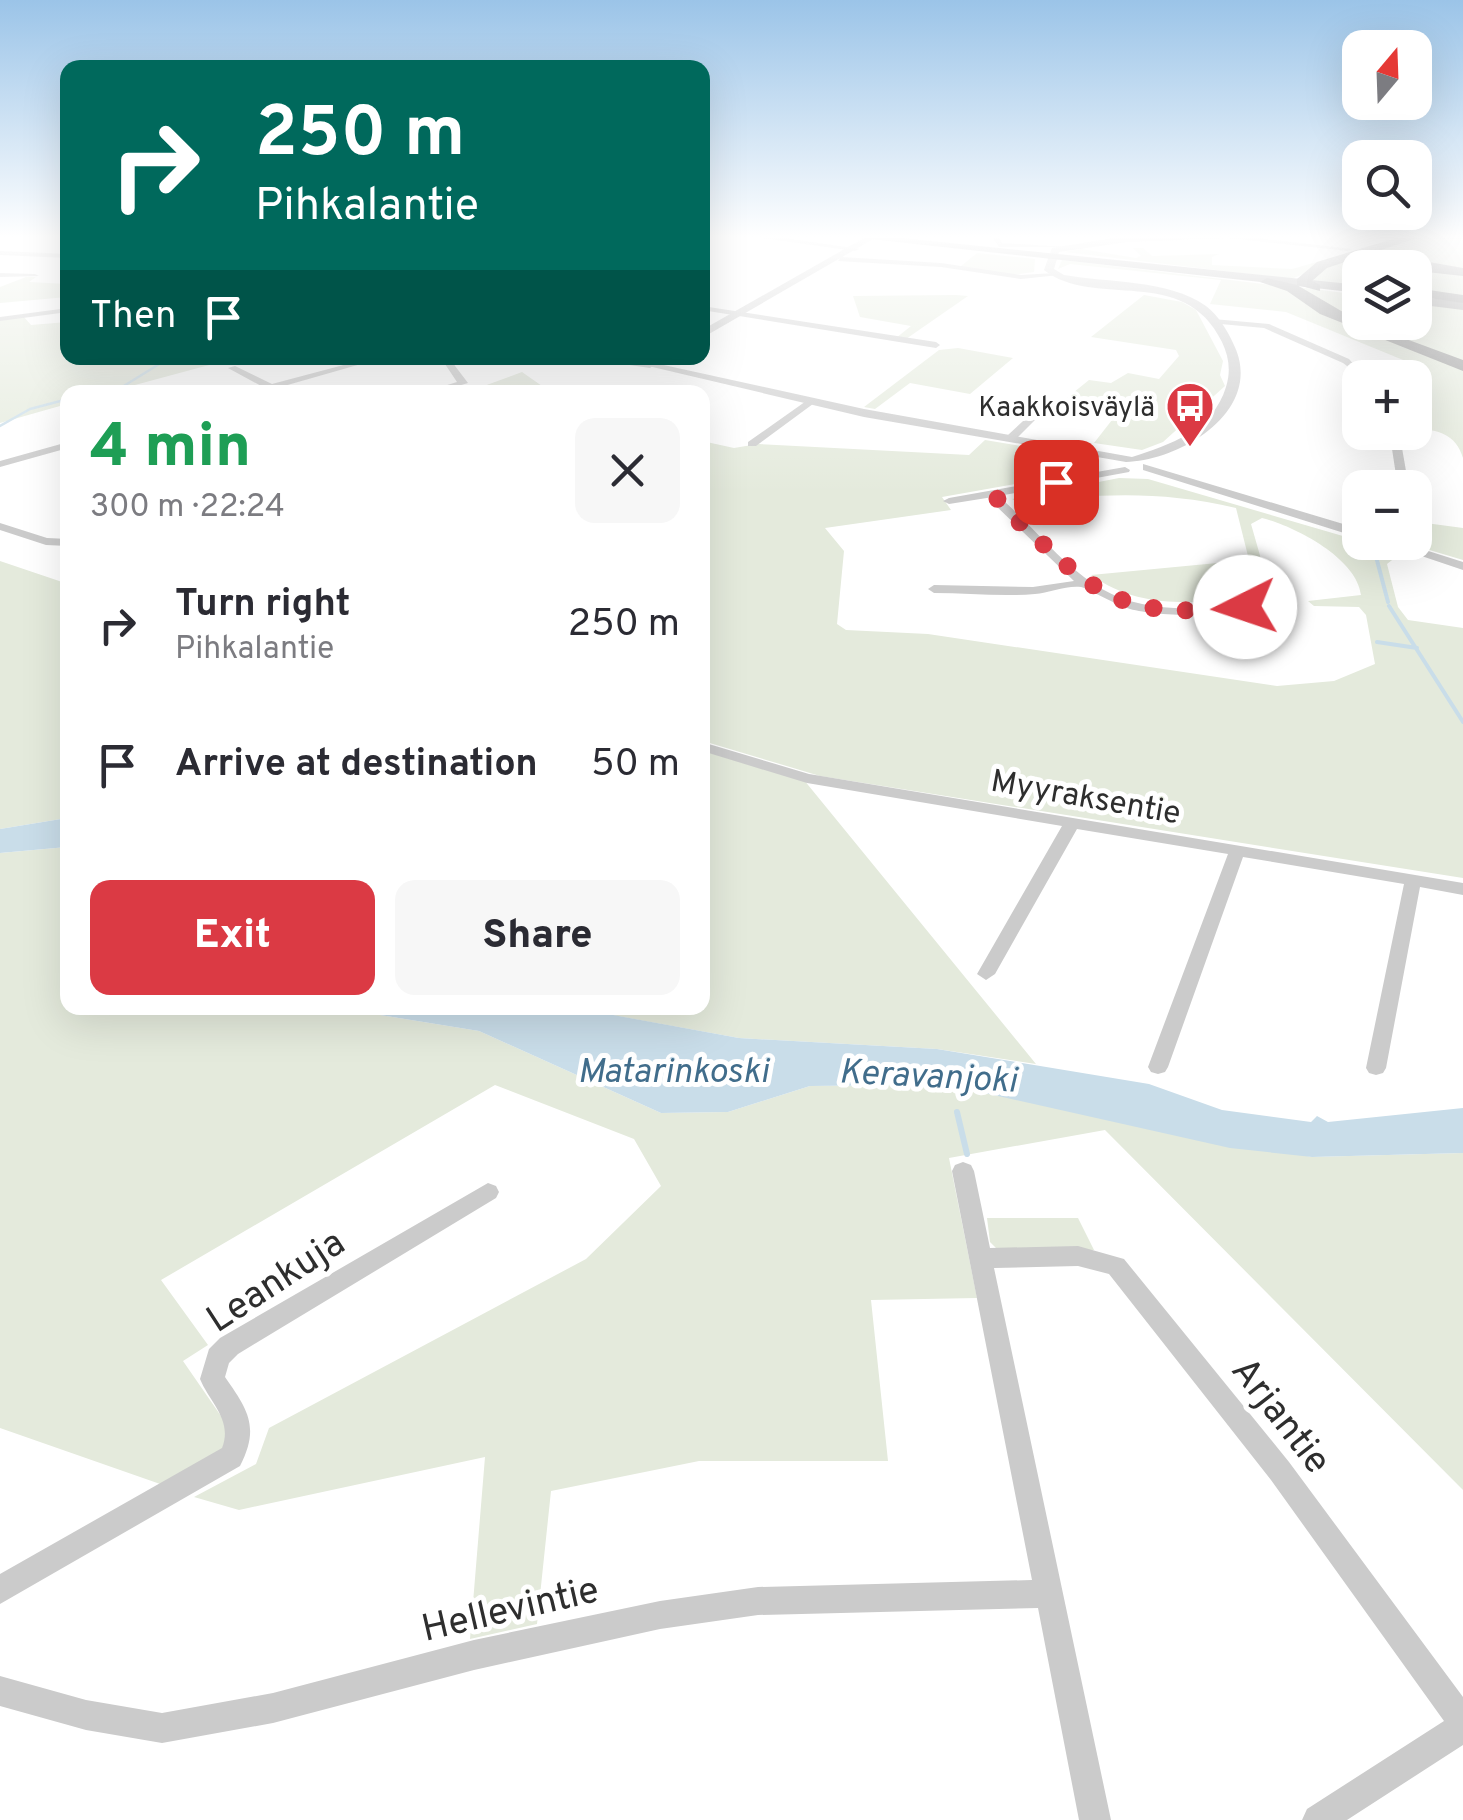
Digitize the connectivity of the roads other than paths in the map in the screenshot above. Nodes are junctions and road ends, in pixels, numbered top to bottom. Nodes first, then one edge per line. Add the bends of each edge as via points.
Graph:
1 (796, 323) edge
2 (1214, 323) edge
3 (1233, 323) edge
4 (1355, 323) edge
5 (936, 345) dead end
6 (1344, 360) edge
7 (351, 365) edge
8 (450, 365) edge
9 (672, 365) edge
10 (1463, 366) edge
11 (232, 368) dead end
12 (265, 385) edge
13 (281, 385) edge
14 (456, 385) edge
15 (812, 401) junction
16 (1038, 412) dead end
17 (1012, 437) junction
18 (752, 444) dead end
19 (60, 446) edge
20 (0, 464) edge
21 (1131, 464) junction
22 (999, 492) junction
23 (949, 501) dead end
24 (0, 526) edge
25 (1342, 529) edge
26 (60, 542) edge
27 (1432, 556) edge
28 (1463, 566) edge
29 (1085, 583) junction
30 (934, 589) dead end
31 (1283, 600) dead end
32 (710, 748) edge
33 (1071, 824) junction
34 (1238, 852) junction
35 (1413, 881) junction
36 (1463, 889) edge
37 (986, 974) dead end
38 (1158, 1067) dead end
39 (1376, 1068) dead end
40 (962, 1171) dead end
41 (488, 1192) dead end
42 (984, 1258) junction
43 (0, 1590) edge
44 (1047, 1594) junction
45 (0, 1691) edge
46 (1463, 1724) edge
47 (1095, 1820) edge
48 (1318, 1820) edge

1 - 5 street
2 - 21 street via 1237,361 1235,390 1211,422
3 - 6 street via 1266,326
4 - 10 highway
7 - 13 street
8 - 14 street via 464,383
9 - 15 street
11 - 12 street
15 - 17 street
15 - 18 street
16 - 17 street
17 - 21 street
19 - 20 street
21 - 22 street
21 - 25 street
22 - 23 street
22 - 29 street via 998,502
24 - 26 street
27 - 28 street
29 - 30 street
29 - 31 street via 1115,600 1172,610
32 - 33 street, Myyraksentie via 808,778
33 - 34 street, Myyraksentie
33 - 37 street
34 - 35 street, Myyraksentie
34 - 38 street
35 - 36 street, Myyraksentie
35 - 39 street
40 - 42 street
41 - 43 street, Leankuja via 229,1346 212,1379 242,1430 232,1457
42 - 44 street
42 - 46 street, Arjantie via 1078,1256 1116,1266 1280,1472
44 - 45 street, Hellevintie via 758,1601 660,1615 273,1708 162,1728
44 - 47 street
46 - 48 street

